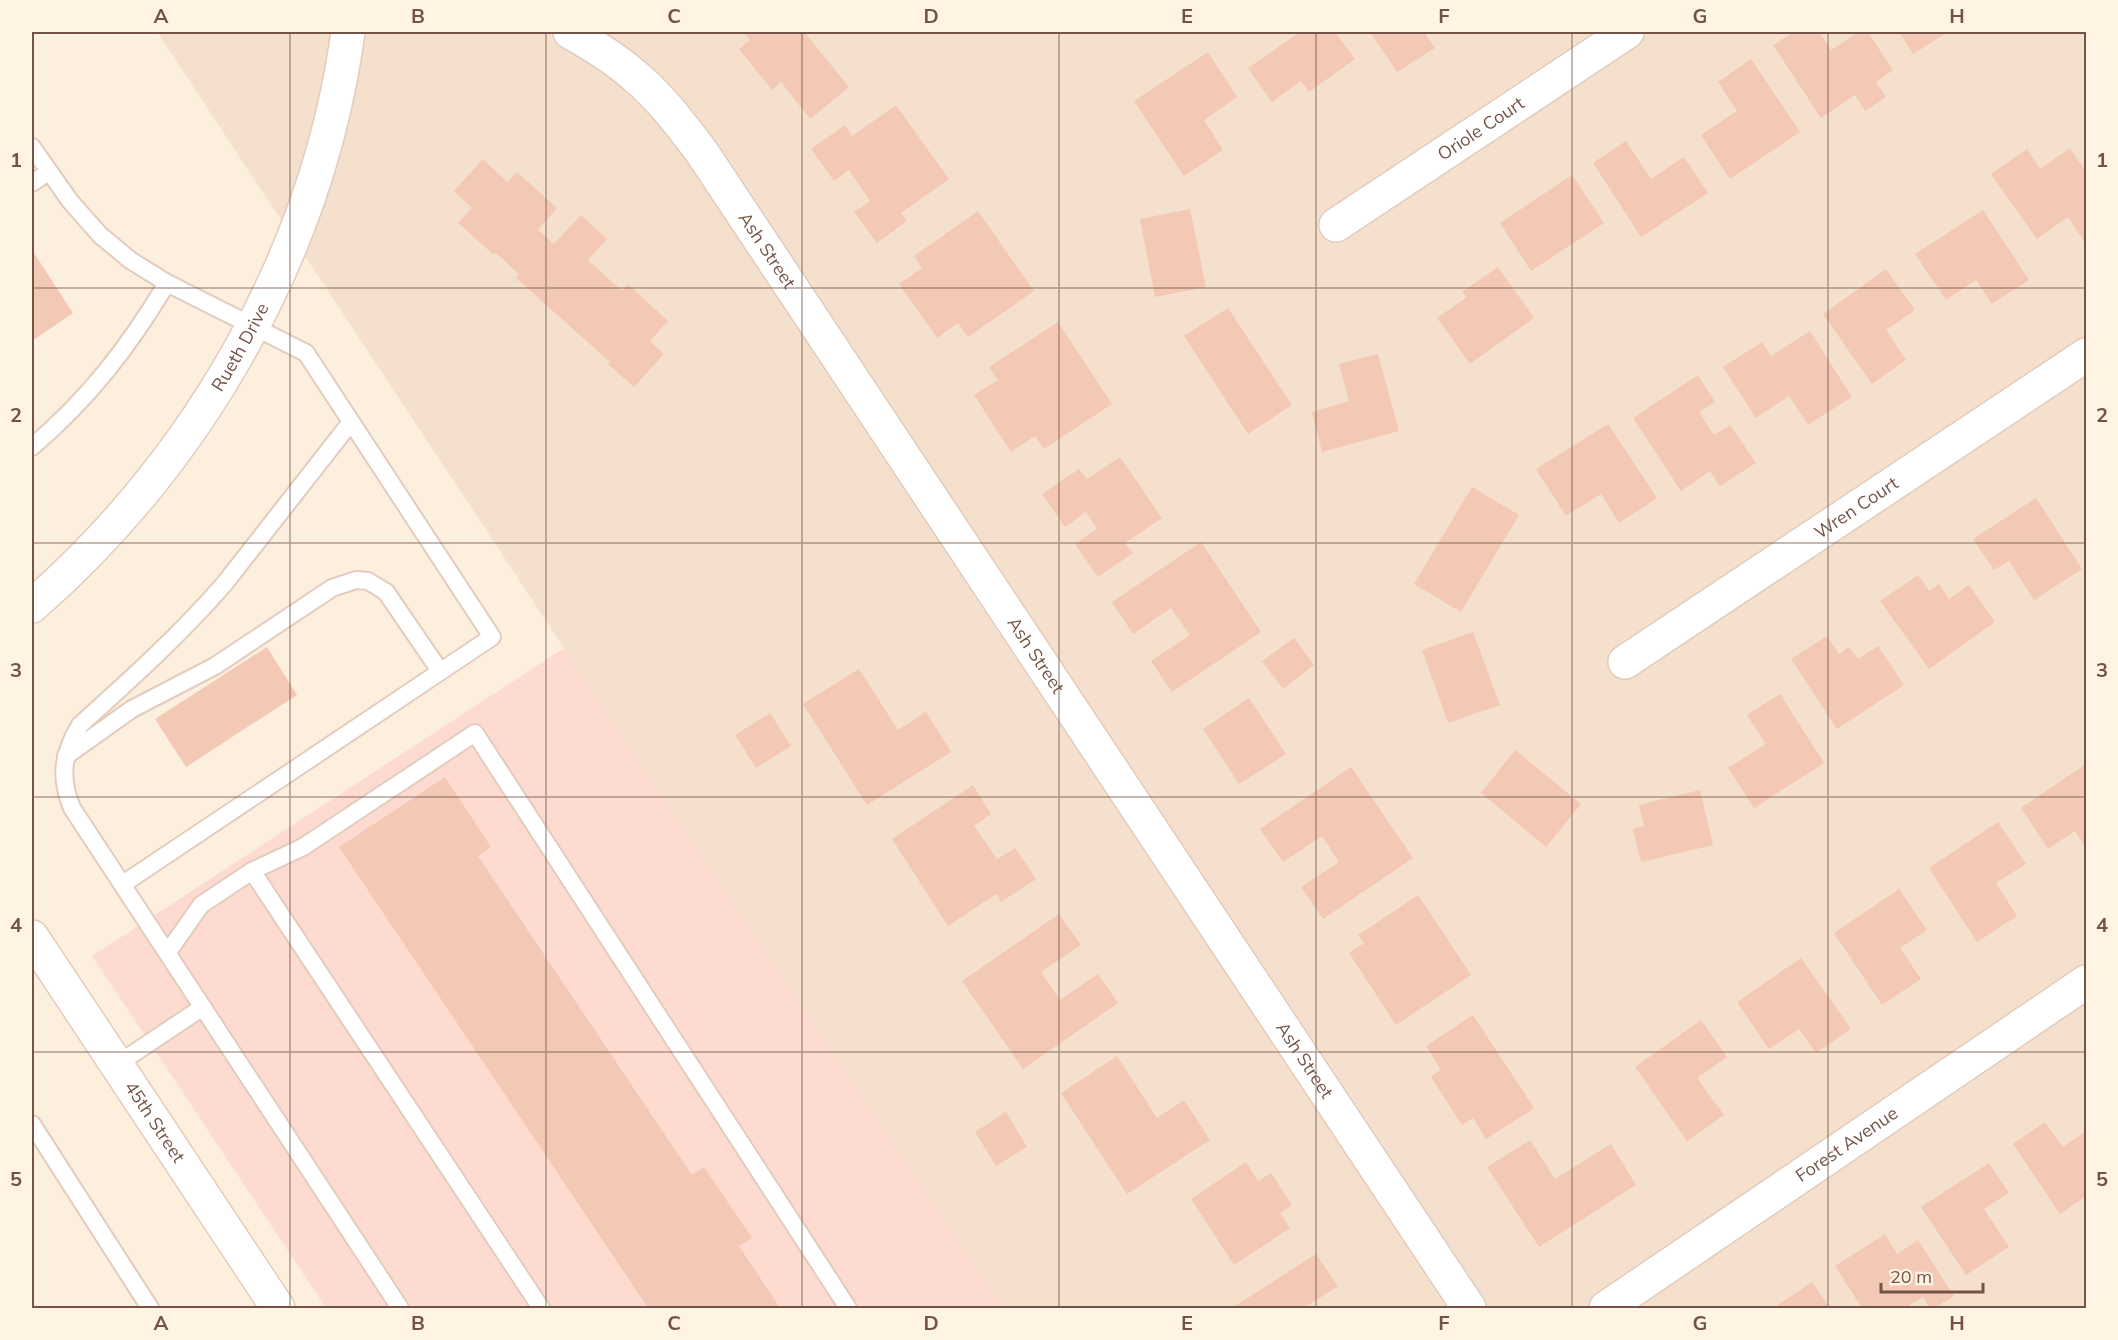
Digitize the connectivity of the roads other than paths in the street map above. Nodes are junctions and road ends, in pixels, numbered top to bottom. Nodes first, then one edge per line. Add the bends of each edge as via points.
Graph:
1 (348, 32) edge
2 (570, 32) edge
3 (1627, 32) edge
4 (32, 147) edge
5 (48, 172) junction
6 (32, 183) edge
7 (1336, 225) dead end
8 (167, 284) junction
9 (252, 326) junction
10 (2086, 355) edge
11 (351, 422) junction
12 (32, 447) edge
13 (32, 606) edge
14 (1625, 662) dead end
15 (440, 672) junction
16 (66, 756) junction
17 (252, 871) junction
18 (123, 884) junction
19 (32, 937) edge
20 (168, 952) junction
21 (2086, 982) edge
22 (203, 1007) junction
23 (116, 1065) junction
24 (32, 1124) edge
25 (150, 1308) edge
26 (278, 1308) edge
27 (400, 1308) edge
28 (541, 1308) edge
29 (848, 1308) edge
30 (1469, 1308) edge
31 (1606, 1308) edge

1 - 9 street, Rueth Drive via 336,108 322,158 292,241
2 - 30 street, Ash Street via 636,76 701,151
3 - 7 street, Oriole Court
4 - 5 lane
5 - 6 lane
5 - 8 lane via 100,235
8 - 9 lane
8 - 12 lane via 109,370
9 - 11 lane via 306,353
9 - 13 street, Rueth Drive via 193,426 141,495 87,555
10 - 14 street, Wren Court
11 - 15 lane via 492,637
11 - 16 lane via 204,608 80,724
15 - 16 lane via 386,592 368,581 356,580 332,588 215,666 132,710
15 - 18 lane
16 - 18 lane via 65,791 72,808
17 - 20 lane via 201,905
17 - 28 lane
17 - 29 lane via 303,847 475,733
18 - 20 lane
19 - 23 street, 45th Street
20 - 22 lane
21 - 31 street, Forest Avenue
22 - 23 lane
22 - 27 lane
23 - 26 street, 45th Street
24 - 25 lane

